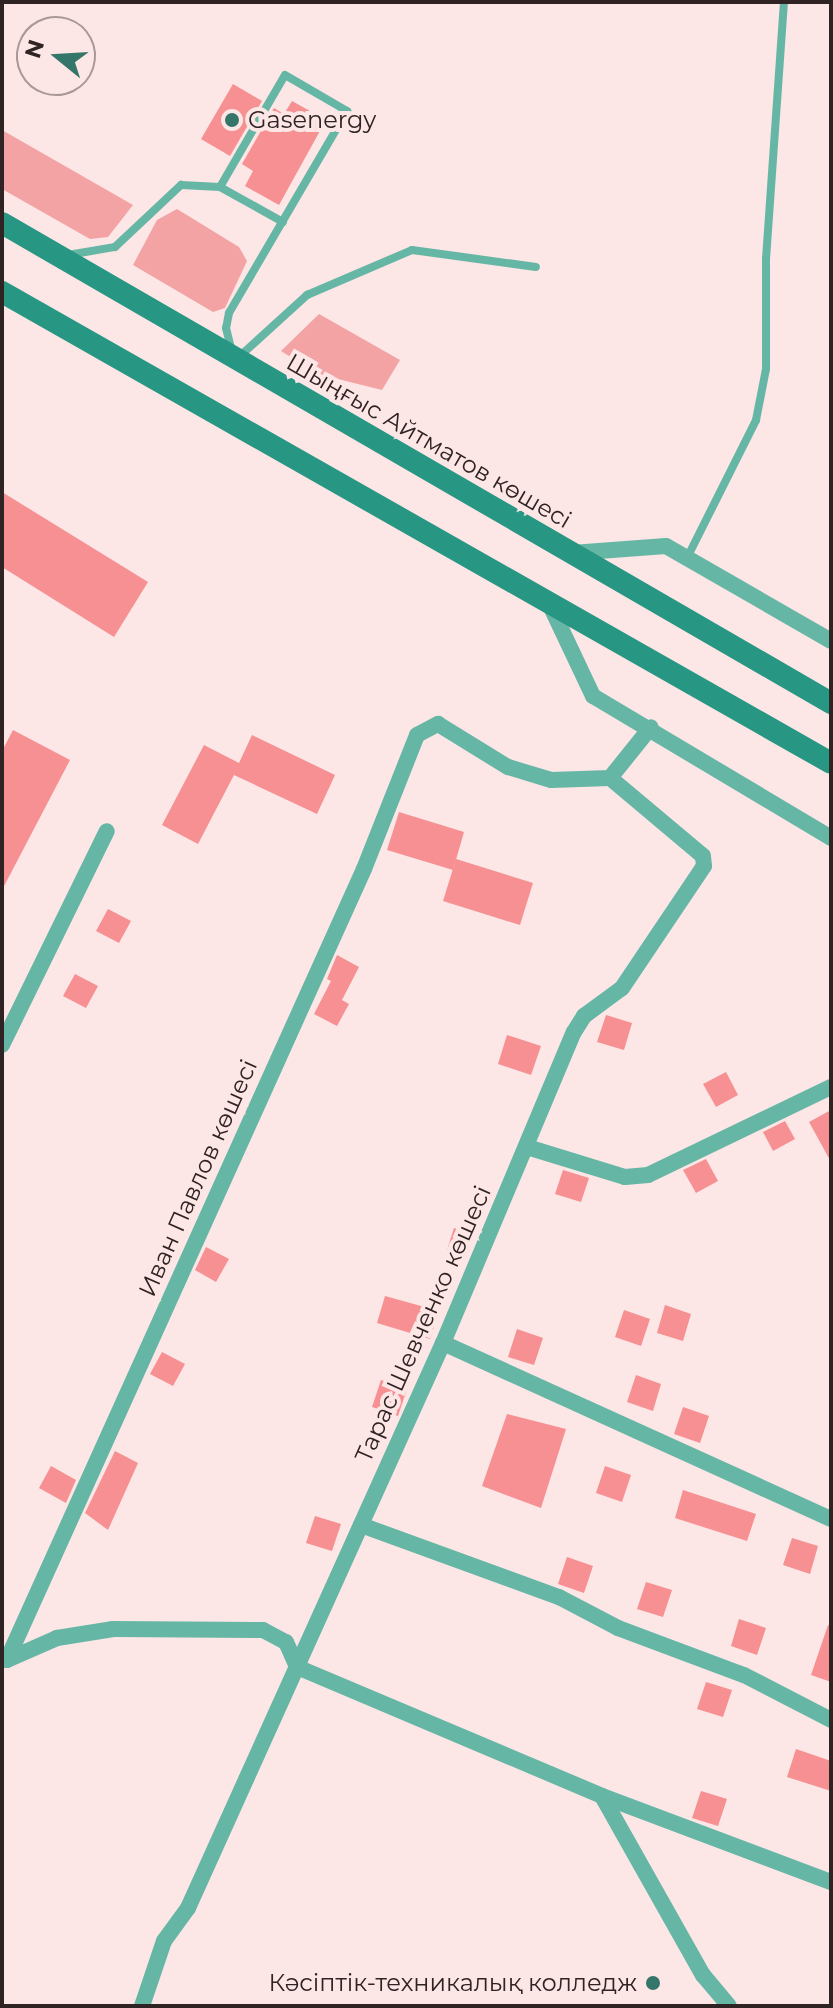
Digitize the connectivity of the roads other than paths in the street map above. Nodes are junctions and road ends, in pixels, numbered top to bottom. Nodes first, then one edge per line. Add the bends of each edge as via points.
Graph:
1 (784, 2) edge
2 (220, 187) junction
3 (283, 222) junction
4 (2, 223) edge
5 (59, 256) junction
6 (536, 267) dead end
7 (2, 292) edge
8 (237, 359) junction
9 (572, 553) junction
10 (688, 556) junction
11 (549, 603) junction
12 (831, 641) edge
13 (831, 703) edge
14 (651, 727) junction
15 (831, 763) edge
16 (610, 778) junction
17 (107, 831) dead end
18 (831, 838) edge
19 (2, 1045) edge
20 (831, 1087) edge
21 (527, 1147) junction
22 (443, 1343) junction
23 (831, 1519) edge
24 (361, 1525) junction
25 (4, 1664) edge
26 (297, 1667) junction
27 (831, 1720) edge
28 (602, 1796) junction
29 (831, 1882) edge
30 (142, 2006) edge
31 (729, 2006) edge

1 - 10 lane via 766,259 766,369 756,420
2 - 3 lane
2 - 3 lane via 285,75 347,111
2 - 5 lane via 181,185 115,247
3 - 8 lane via 229,313 227,340
4 - 5 main road, Шыңғыс Айтматов көшесі
5 - 8 main road, Шыңғыс Айтматов көшесі
6 - 8 lane via 412,250 307,295
7 - 11 main road
8 - 9 main road, Шыңғыс Айтматов көшесі
9 - 10 street via 666,546
9 - 13 main road, Шыңғыс Айтматов көшесі
10 - 12 street
11 - 14 street via 593,696
11 - 15 main road
14 - 16 street
14 - 18 street
16 - 21 street, Тарас Шевченко көшесі via 703,856 704,866 622,988 579,1024
16 - 25 street, Иван Павлов көшесі via 551,780 508,767 438,724 417,735 364,869
17 - 19 street
20 - 21 street via 648,1175 625,1177
21 - 22 street, Тарас Шевченко көшесі
22 - 23 street
22 - 24 street, Тарас Шевченко көшесі
24 - 26 street, Тарас Шевченко көшесі
24 - 27 street via 559,1597 618,1628 744,1675
25 - 26 street via 57,1638 113,1629 263,1630 286,1642
26 - 28 street
26 - 30 street, Тарас Шевченко көшесі via 188,1908 164,1941
28 - 29 street
28 - 31 street via 703,1975

